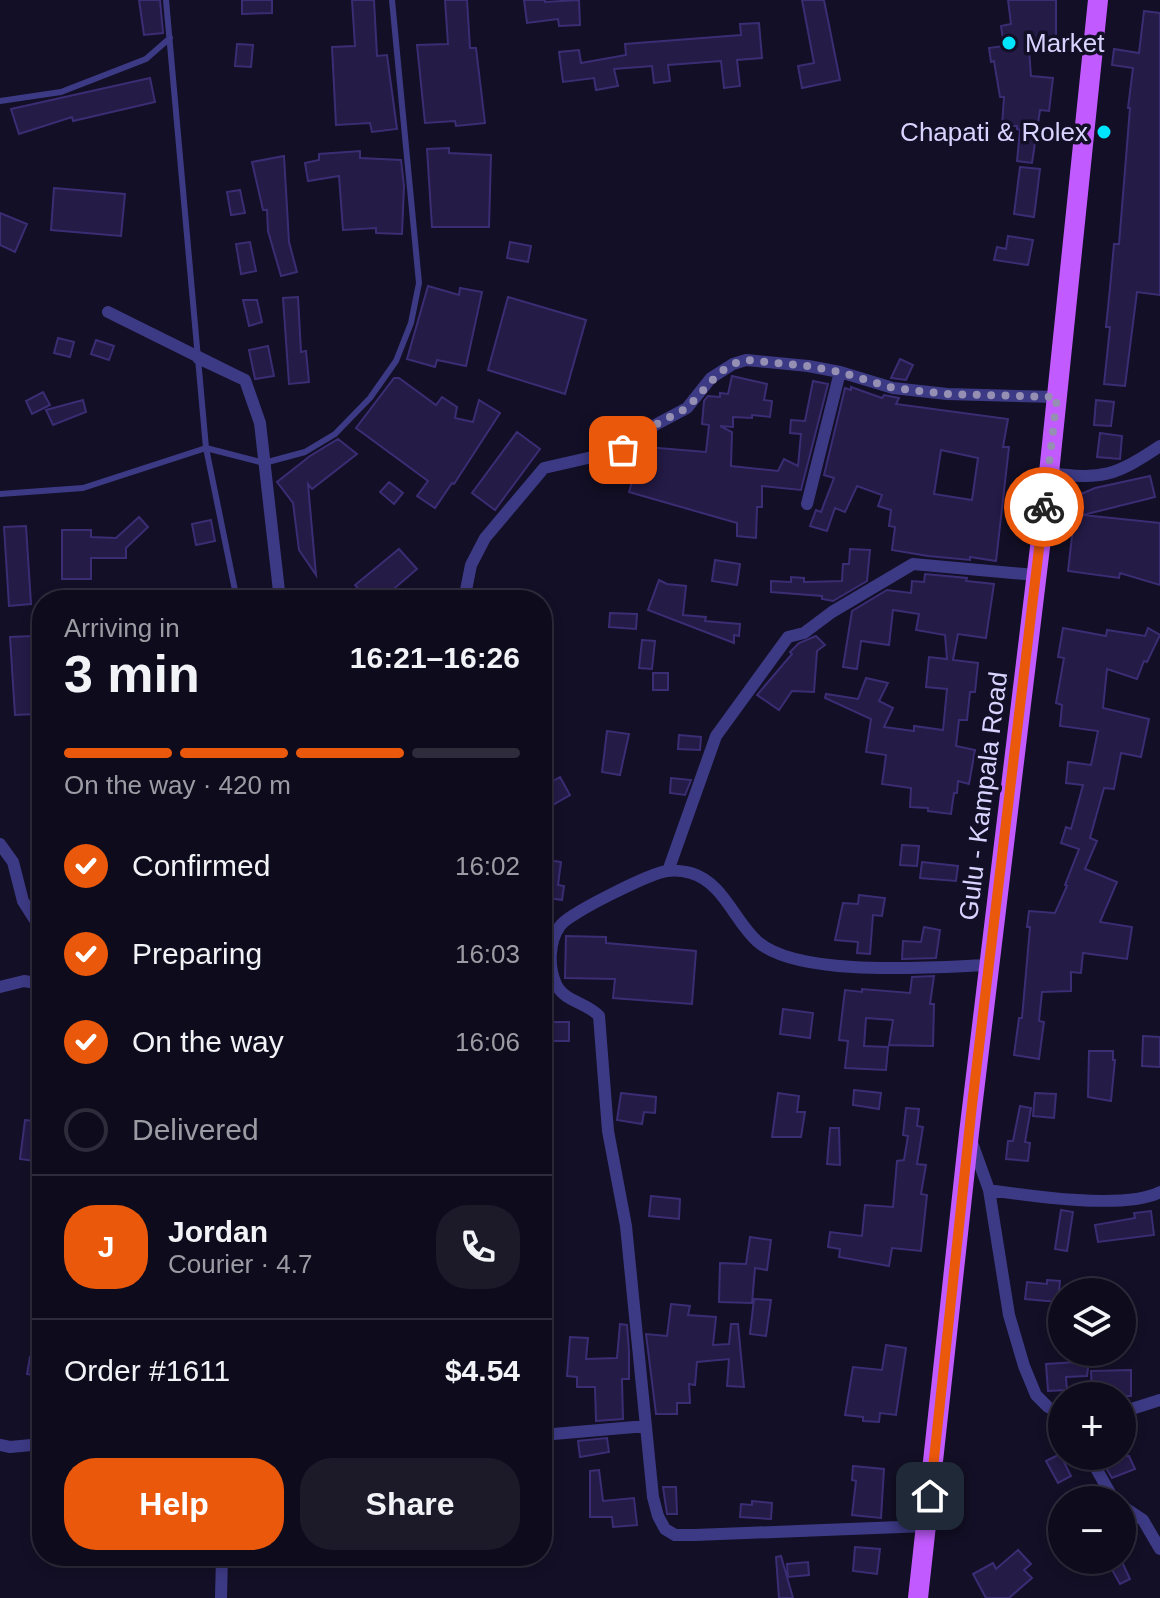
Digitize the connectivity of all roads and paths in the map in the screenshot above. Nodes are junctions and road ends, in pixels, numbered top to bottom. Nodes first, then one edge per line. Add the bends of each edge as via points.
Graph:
1 (166, 0) edge
2 (392, 0) edge
3 (1098, 0) edge
4 (170, 38) junction
5 (0, 101) edge
6 (108, 312) dead end
7 (198, 358) junction
8 (840, 372) junction
9 (245, 380) junction
10 (1057, 397) junction
11 (1160, 446) edge
12 (206, 448) junction
13 (264, 463) junction
14 (1049, 473) junction
15 (0, 494) edge
16 (807, 504) dead end
17 (1035, 575) junction
18 (235, 590) edge
19 (279, 590) edge
20 (466, 590) edge
21 (0, 844) edge
22 (668, 871) junction
23 (32, 915) edge
24 (552, 947) edge
25 (552, 961) edge
26 (989, 965) junction
27 (32, 982) edge
28 (0, 987) edge
29 (969, 1133) junction
30 (989, 1190) junction
31 (1160, 1192) edge
32 (1160, 1400) edge
33 (1048, 1407) edge
34 (1136, 1408) edge
35 (646, 1426) junction
36 (552, 1434) edge
37 (0, 1445) edge
38 (32, 1445) edge
39 (1136, 1515) edge
40 (926, 1526) junction
41 (1160, 1549) edge
42 (222, 1566) edge
43 (221, 1598) edge
44 (918, 1598) edge

1 - 4 lane
2 - 13 lane via 419,283 411,323 396,361 335,434 305,452
3 - 10 main road, Gulu - Kampala Road
4 - 5 lane via 146,59 61,92
4 - 7 lane
6 - 9 street
7 - 9 street
7 - 12 lane
8 - 10 street via 947,394
8 - 16 street
8 - 20 street via 776,362 733,364 711,378 687,408 623,450 544,468 485,538
9 - 13 street via 260,423
10 - 14 main road, Gulu - Kampala Road
11 - 14 street via 1108,475
12 - 13 lane
12 - 15 lane via 83,488
12 - 18 lane
13 - 19 street
14 - 17 main road, Gulu - Kampala Road
17 - 22 street via 913,564 804,633 788,637 716,736
17 - 26 main road, Gulu - Kampala Road
21 - 23 street via 13,862
22 - 24 street via 580,909 561,923
22 - 26 street via 691,874 712,885 755,940 795,961 866,967
25 - 35 street via 559,991 599,1016 608,1131 626,1226
26 - 29 main road, Gulu - Kampala Road
27 - 28 street
29 - 30 street
29 - 40 main road, Gulu - Kampala Road
30 - 31 street via 1118,1201
30 - 33 street via 1009,1315 1036,1395
32 - 34 street
35 - 36 street
35 - 40 street via 658,1516 675,1535
37 - 38 street
39 - 41 street
40 - 44 main road, Gulu - Kampala Road
42 - 43 street

